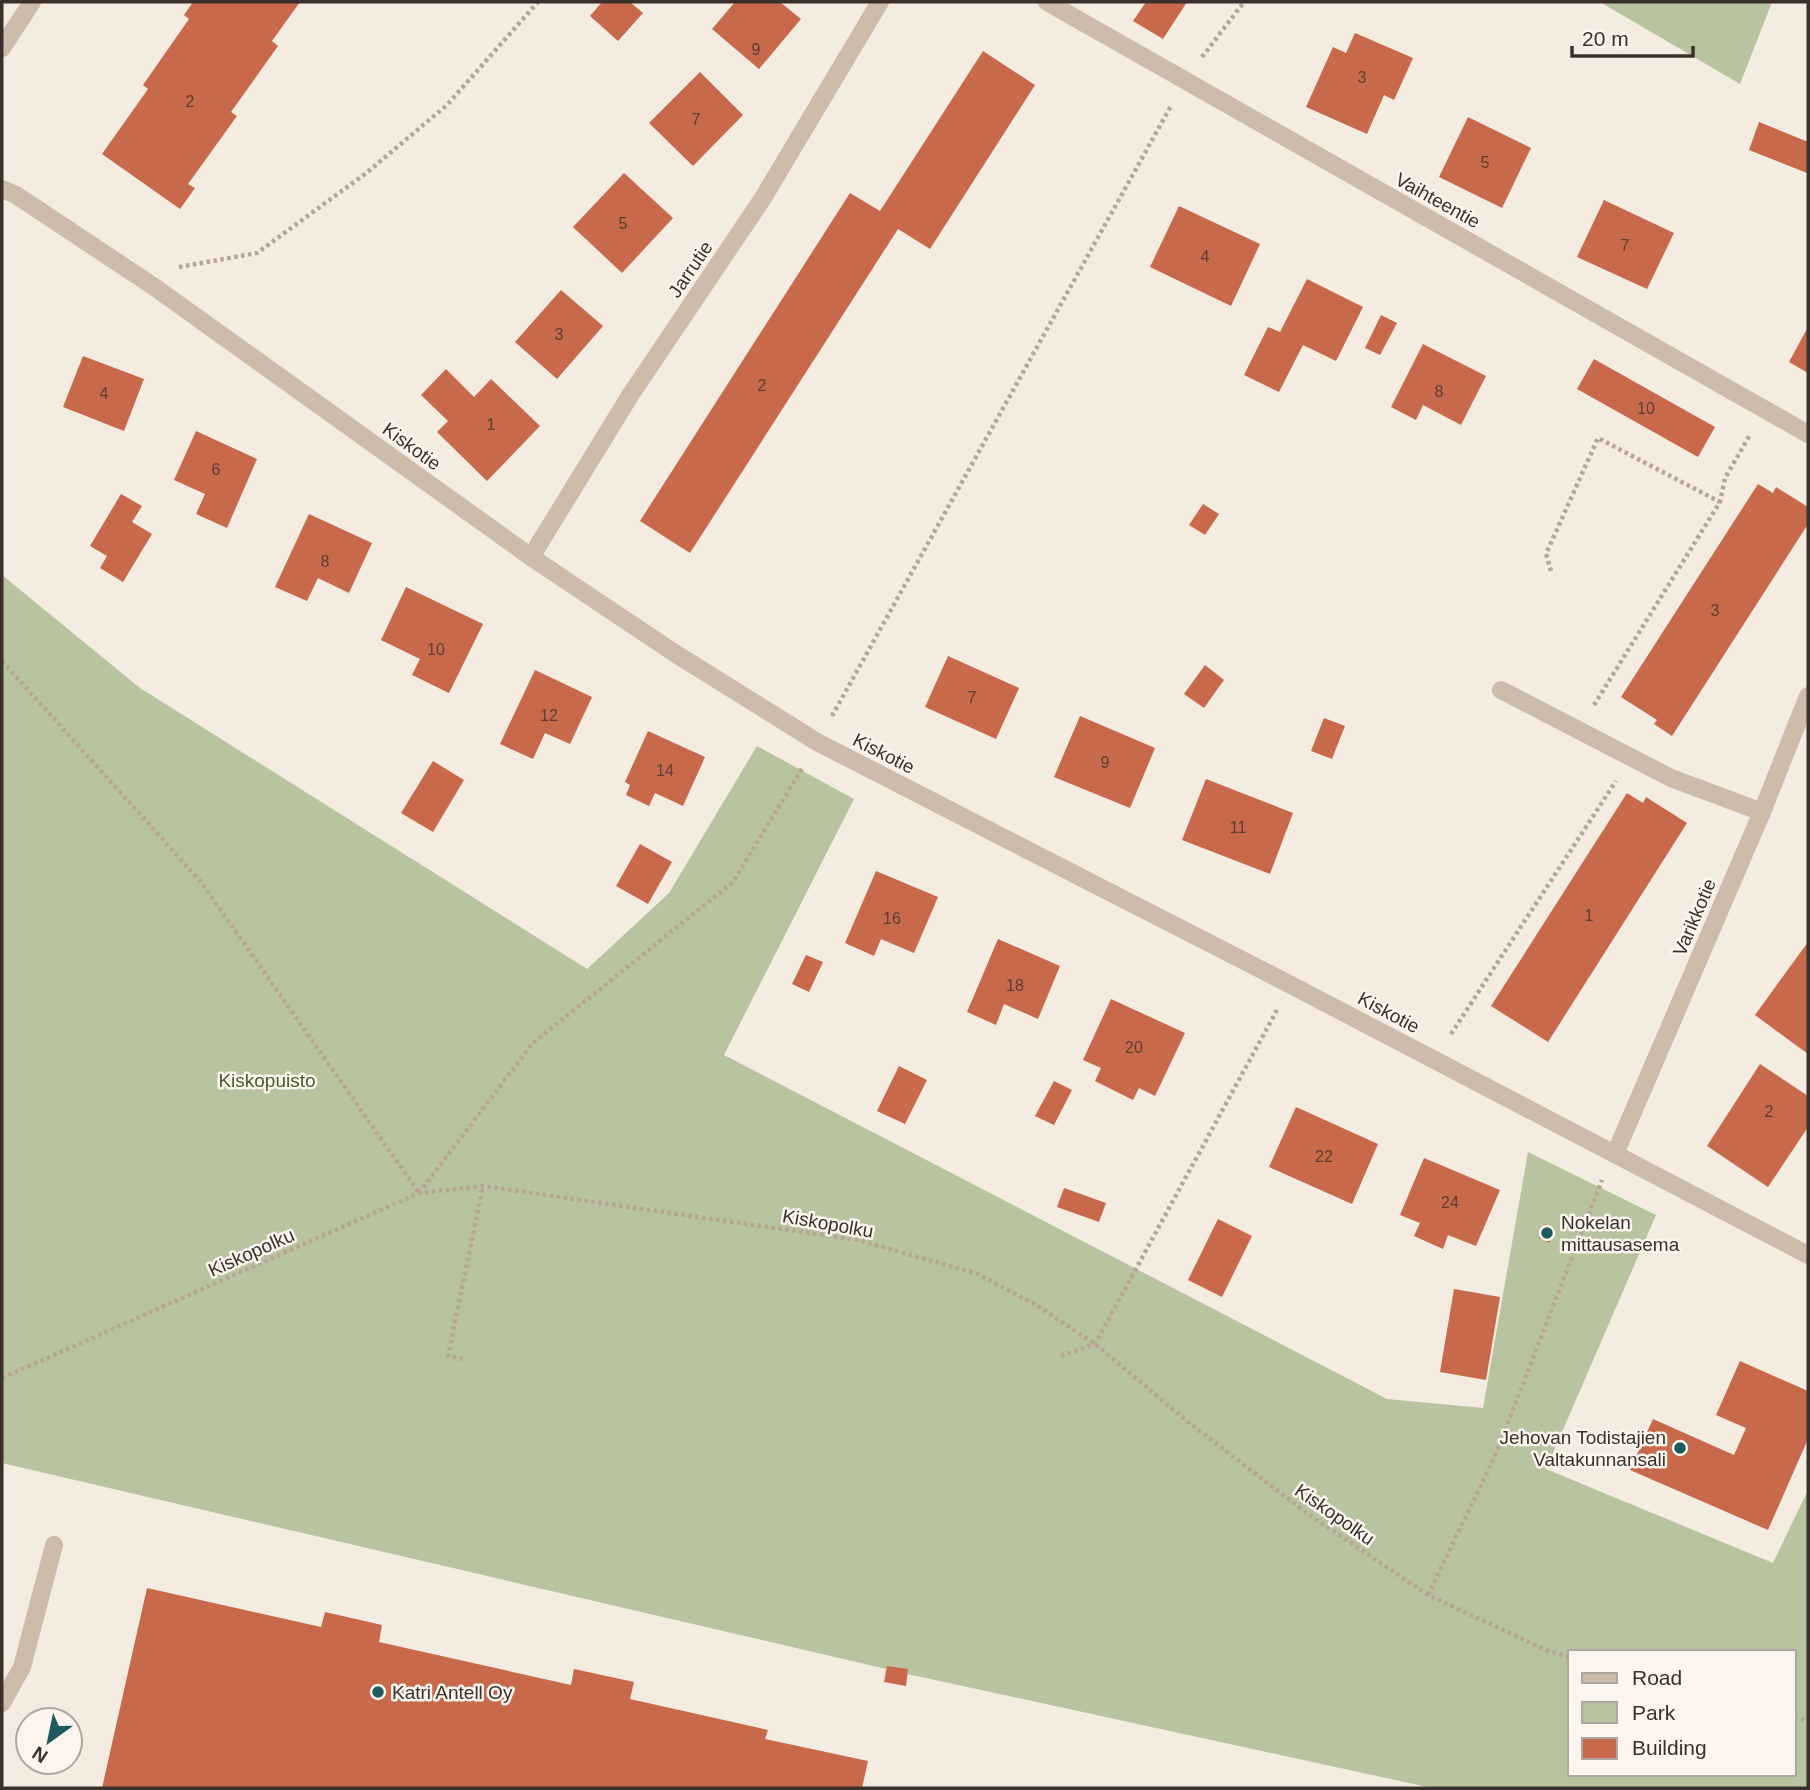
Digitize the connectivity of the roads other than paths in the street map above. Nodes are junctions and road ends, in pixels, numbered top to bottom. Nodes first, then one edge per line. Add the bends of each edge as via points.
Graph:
1 (32, 2) edge
2 (880, 2) edge
3 (1047, 2) edge
4 (2, 48) edge
5 (2, 188) edge
6 (1808, 434) edge
7 (531, 557) junction
8 (1501, 690) dead end
9 (1808, 696) edge
10 (1762, 812) junction
11 (1615, 1154) junction
12 (1808, 1255) edge
13 (54, 1545) dead end
14 (2, 1703) edge

1 - 4 street
2 - 7 street, Jarrutie via 763,198 631,394
3 - 6 street, Vaihteentie
5 - 7 street, Kiskotie via 153,286
7 - 11 street, Kiskotie via 817,742
8 - 10 street via 1671,778
9 - 10 street, Varikkotie
10 - 11 street, Varikkotie
11 - 12 street, Kiskotie
13 - 14 street via 22,1667

